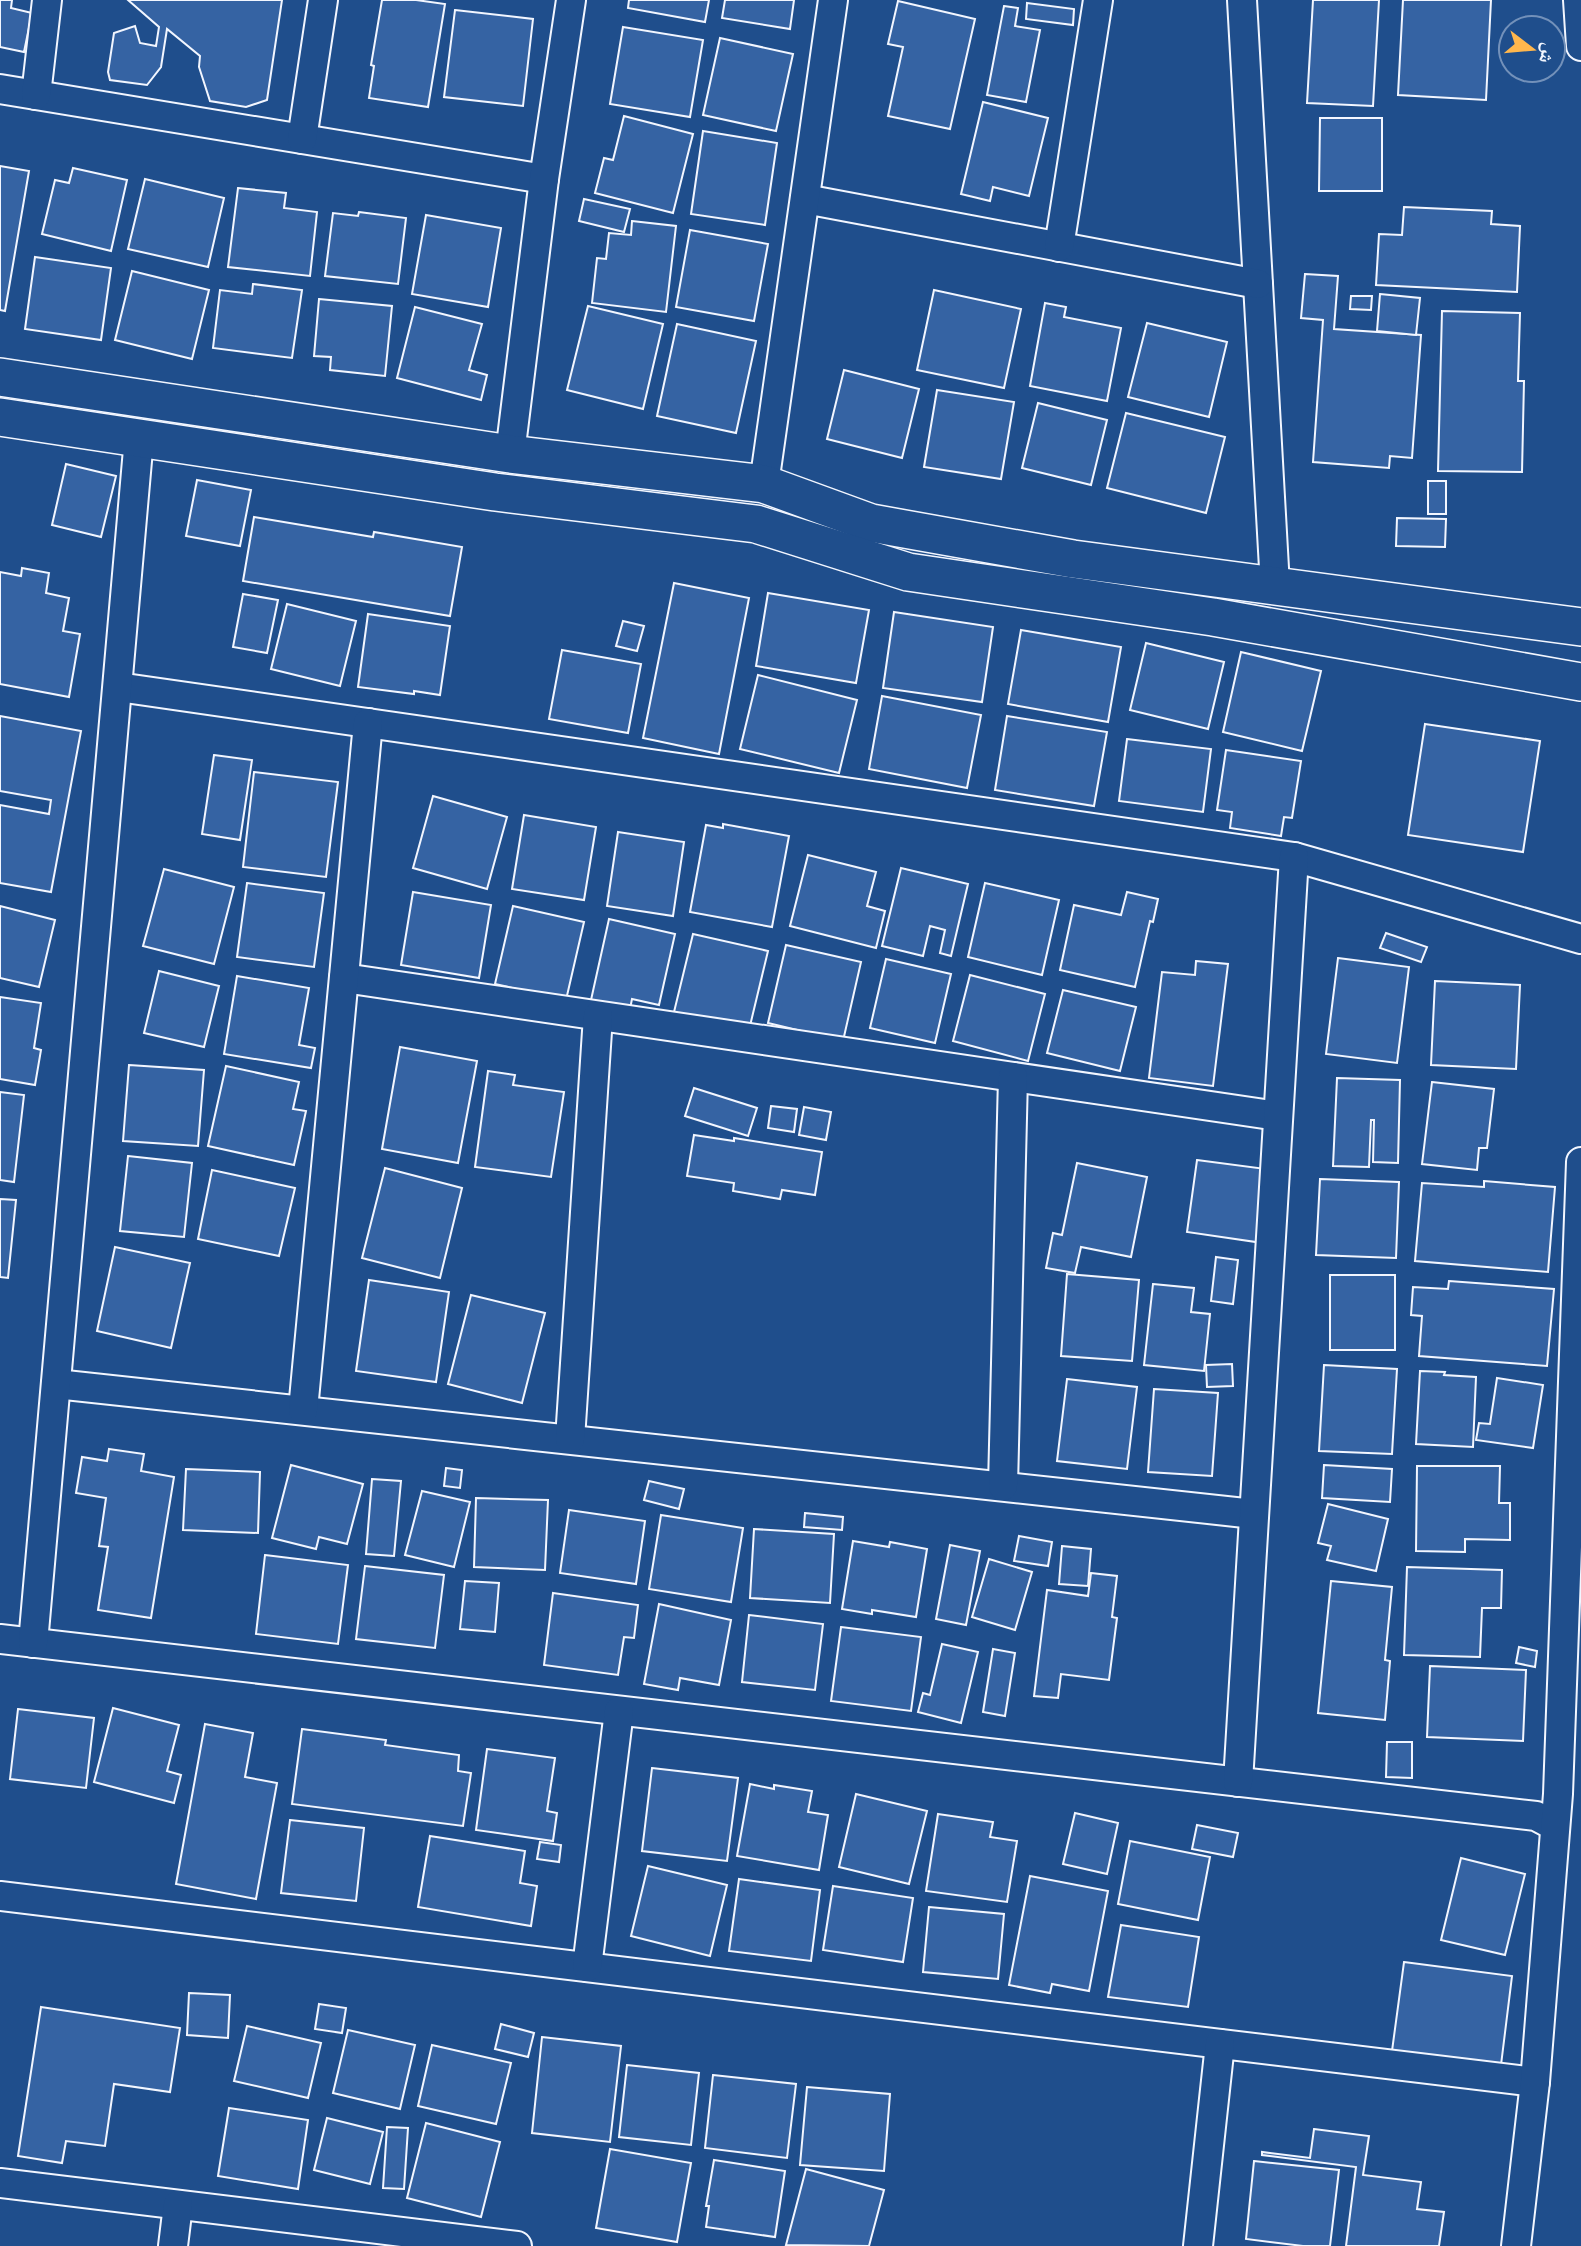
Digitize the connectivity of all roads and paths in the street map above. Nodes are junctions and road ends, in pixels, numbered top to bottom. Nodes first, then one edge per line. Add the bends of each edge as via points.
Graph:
1 (47, 0) edge
2 (323, 0) edge
3 (571, 0) edge
4 (833, 0) edge
5 (1098, 0) edge
6 (1242, 0) edge
7 (1578, 0) edge
8 (1581, 46) edge
9 (0, 89) edge
10 (36, 95) junction
11 (302, 139) junction
12 (544, 179) junction
13 (805, 200) junction
14 (1059, 247) junction
15 (1258, 284) junction
16 (0, 377) edge
17 (0, 417) edge
18 (139, 438) junction
19 (510, 454) junction
20 (764, 484) junction
21 (1275, 586) junction
22 (1581, 627) edge
23 (1581, 682) edge
24 (118, 687) junction
25 (368, 723) junction
26 (1294, 857) junction
27 (1581, 939) edge
28 (344, 978) junction
29 (598, 1016) junction
30 (1013, 1077) junction
31 (1278, 1116) junction
32 (1581, 1162) edge
33 (56, 1384) junction
34 (303, 1410) junction
35 (570, 1439) junction
36 (1003, 1486) junction
37 (1254, 1514) junction
38 (0, 1639) edge
39 (33, 1643) junction
40 (619, 1711) junction
41 (1238, 1782) junction
42 (1555, 1826) junction
43 (0, 1896) edge
44 (587, 1967) junction
45 (1220, 2044) junction
46 (1535, 2082) junction
47 (0, 2183) edge
48 (178, 2205) junction
49 (173, 2246) edge
50 (517, 2246) edge
51 (1198, 2246) edge
52 (1516, 2246) edge

1 - 10 street
2 - 11 street
3 - 12 street
4 - 13 street
5 - 14 street
6 - 15 street
7 - 8 street
9 - 10 street
10 - 11 street
11 - 12 street
12 - 19 street
13 - 14 street
13 - 20 street
14 - 15 street
15 - 21 street
16 - 19 street
17 - 18 street
18 - 23 street via 495,492 756,524 908,572 1213,617
18 - 24 street
19 - 20 street
20 - 21 street via 871,523 1073,559
21 - 22 street
24 - 25 street
24 - 33 street
25 - 26 street
25 - 28 street
26 - 27 street
26 - 31 street
28 - 29 street
28 - 34 street
29 - 30 street
29 - 35 street
30 - 31 street
30 - 36 street
31 - 37 street
32 - 42 street
33 - 34 street
33 - 39 street
34 - 35 street
35 - 36 street
36 - 37 street
37 - 41 street
38 - 39 street
39 - 40 street
40 - 41 street
40 - 44 street
41 - 42 street via 1536,1816
42 - 46 street
43 - 44 street
44 - 45 street
45 - 46 street
45 - 51 street
46 - 52 street
47 - 48 street
48 - 49 street
48 - 50 street

